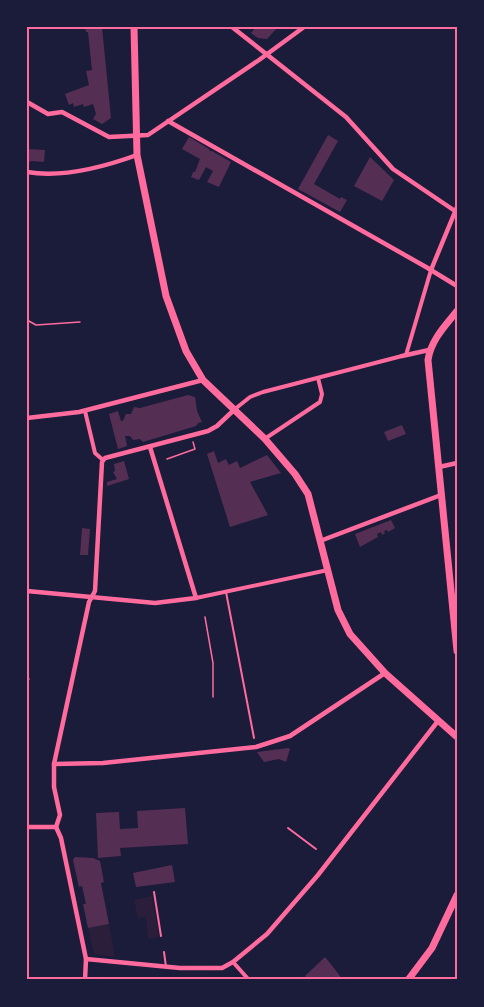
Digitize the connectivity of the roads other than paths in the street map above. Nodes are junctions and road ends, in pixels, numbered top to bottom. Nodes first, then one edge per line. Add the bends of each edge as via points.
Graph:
1 (135, 27) edge
2 (232, 27) edge
3 (304, 27) edge
4 (267, 54) junction
5 (27, 102) edge
6 (168, 121) junction
7 (136, 136) junction
8 (137, 155) junction
9 (27, 172) edge
10 (456, 209) edge
11 (431, 270) junction
12 (457, 286) edge
13 (457, 311) edge
14 (429, 350) junction
15 (404, 356) junction
16 (318, 378) junction
17 (203, 380) junction
18 (235, 409) junction
19 (86, 411) junction
20 (27, 418) edge
21 (265, 439) junction
22 (150, 447) junction
23 (103, 459) junction
24 (457, 463) edge
25 (439, 467) junction
26 (441, 495) junction
27 (320, 541) junction
28 (327, 570) junction
29 (27, 591) edge
30 (225, 592) junction
31 (92, 597) junction
32 (196, 598) junction
33 (457, 651) edge
34 (385, 673) junction
35 (438, 721) junction
36 (457, 737) edge
37 (254, 738) dead end
38 (54, 764) junction
39 (27, 827) edge
40 (56, 827) junction
41 (288, 828) dead end
42 (316, 849) dead end
43 (154, 892) dead end
44 (457, 895) edge
45 (161, 936) dead end
46 (164, 952) dead end
47 (86, 959) junction
48 (233, 962) junction
49 (166, 967) junction
50 (85, 980) edge
51 (249, 980) edge
52 (408, 980) edge

1 - 7 main road
2 - 4 street
3 - 4 street
4 - 6 street
4 - 10 street via 346,117 393,169
5 - 7 street via 48,114 62,112 109,137
6 - 7 street via 148,135
6 - 11 street
7 - 8 main road
8 - 9 street via 93,169
8 - 17 main road via 166,296 186,351
10 - 11 street
11 - 12 street
11 - 15 street
13 - 14 main road
14 - 15 street
14 - 25 main road
15 - 16 street
16 - 18 street via 257,394
16 - 21 street via 320,402
17 - 18 main road
17 - 19 street
18 - 21 main road
18 - 22 street via 208,431
19 - 20 street
19 - 23 street via 95,453
21 - 27 main road via 308,494
22 - 23 street
22 - 32 street
23 - 31 street
24 - 25 street
25 - 26 main road
26 - 27 street
26 - 33 main road
27 - 28 main road
28 - 30 street
28 - 34 main road via 345,626
29 - 31 street
30 - 32 street
30 - 37 lane
31 - 32 street via 155,603
31 - 38 street
34 - 35 main road
34 - 38 street via 290,736 256,747 103,763
35 - 36 main road
35 - 48 street via 267,934
38 - 40 street via 60,815
39 - 40 street
40 - 47 street
41 - 42 lane
43 - 45 lane
44 - 52 main road via 432,948
46 - 49 lane
47 - 49 street
47 - 50 street
48 - 49 street via 222,968
48 - 51 street

